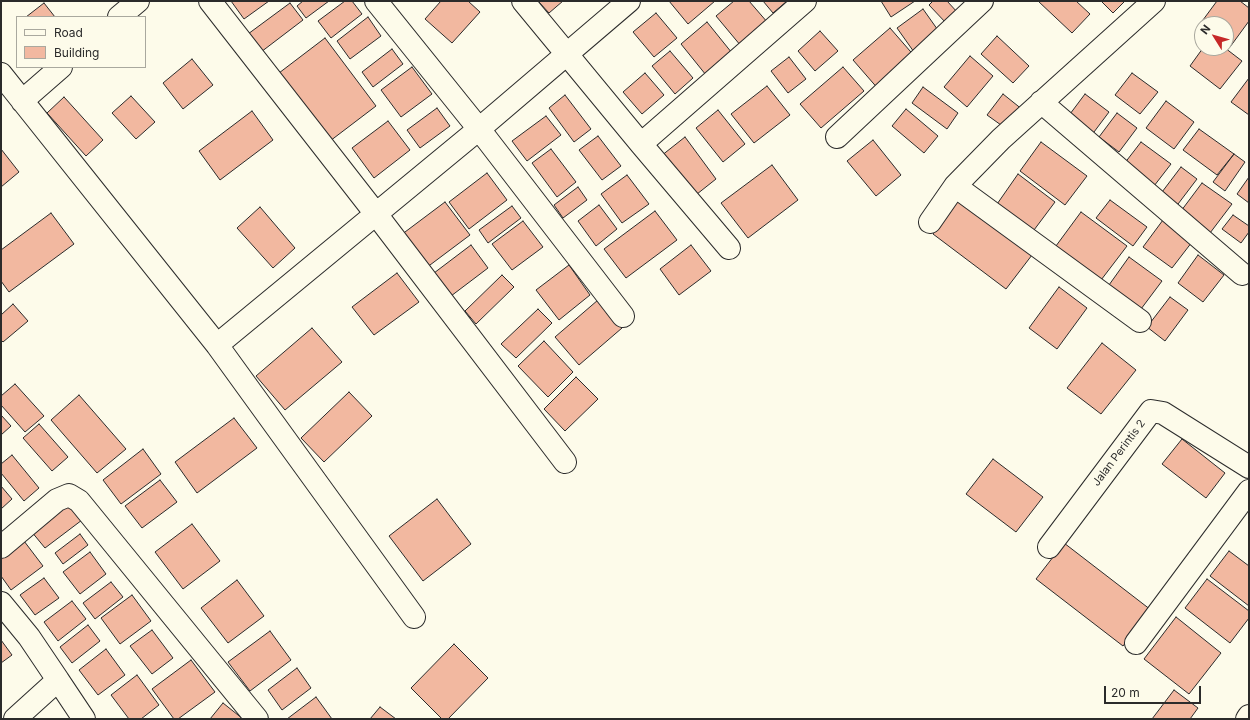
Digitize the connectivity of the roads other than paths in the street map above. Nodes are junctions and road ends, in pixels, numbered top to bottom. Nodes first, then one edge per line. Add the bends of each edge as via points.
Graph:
1 (138, 1) edge
2 (210, 1) edge
3 (376, 1) edge
4 (523, 1) edge
5 (629, 1) edge
6 (805, 1) edge
7 (982, 1) edge
8 (1154, 1) edge
9 (120, 16) edge
10 (566, 55) junction
11 (60, 68) edge
12 (1, 74) edge
13 (22, 101) junction
14 (1041, 102) junction
15 (479, 129) junction
16 (837, 137) dead end
17 (641, 144) junction
18 (955, 186) junction
19 (376, 214) junction
20 (930, 222) dead end
21 (729, 248) dead end
22 (1242, 274) dead end
23 (624, 316) dead end
24 (1140, 321) dead end
25 (217, 345) junction
26 (565, 462) dead end
27 (1249, 467) edge
28 (1249, 491) edge
29 (1049, 547) dead end
30 (1, 548) edge
31 (1, 603) edge
32 (414, 617) dead end
33 (1136, 642) dead end
34 (58, 680) junction
35 (1249, 716) edge
36 (16, 719) edge
37 (84, 719) edge
38 (257, 719) edge
39 (1247, 719) edge

1 - 9 street
2 - 19 street
3 - 15 street
4 - 10 street
5 - 10 street
6 - 17 street
7 - 16 street
8 - 14 street
10 - 15 street
10 - 17 street
11 - 13 street
12 - 13 street
13 - 25 street
14 - 18 street
14 - 22 street
15 - 19 street
15 - 23 street
17 - 21 street
18 - 20 street
18 - 24 street
19 - 25 street
19 - 26 street
25 - 32 street
27 - 29 street, Jalan Perintis 2 via 1163,412 1151,411
28 - 33 street
30 - 38 street via 57,500 69,495 79,501
31 - 34 street
34 - 36 street
34 - 37 street
35 - 39 street

